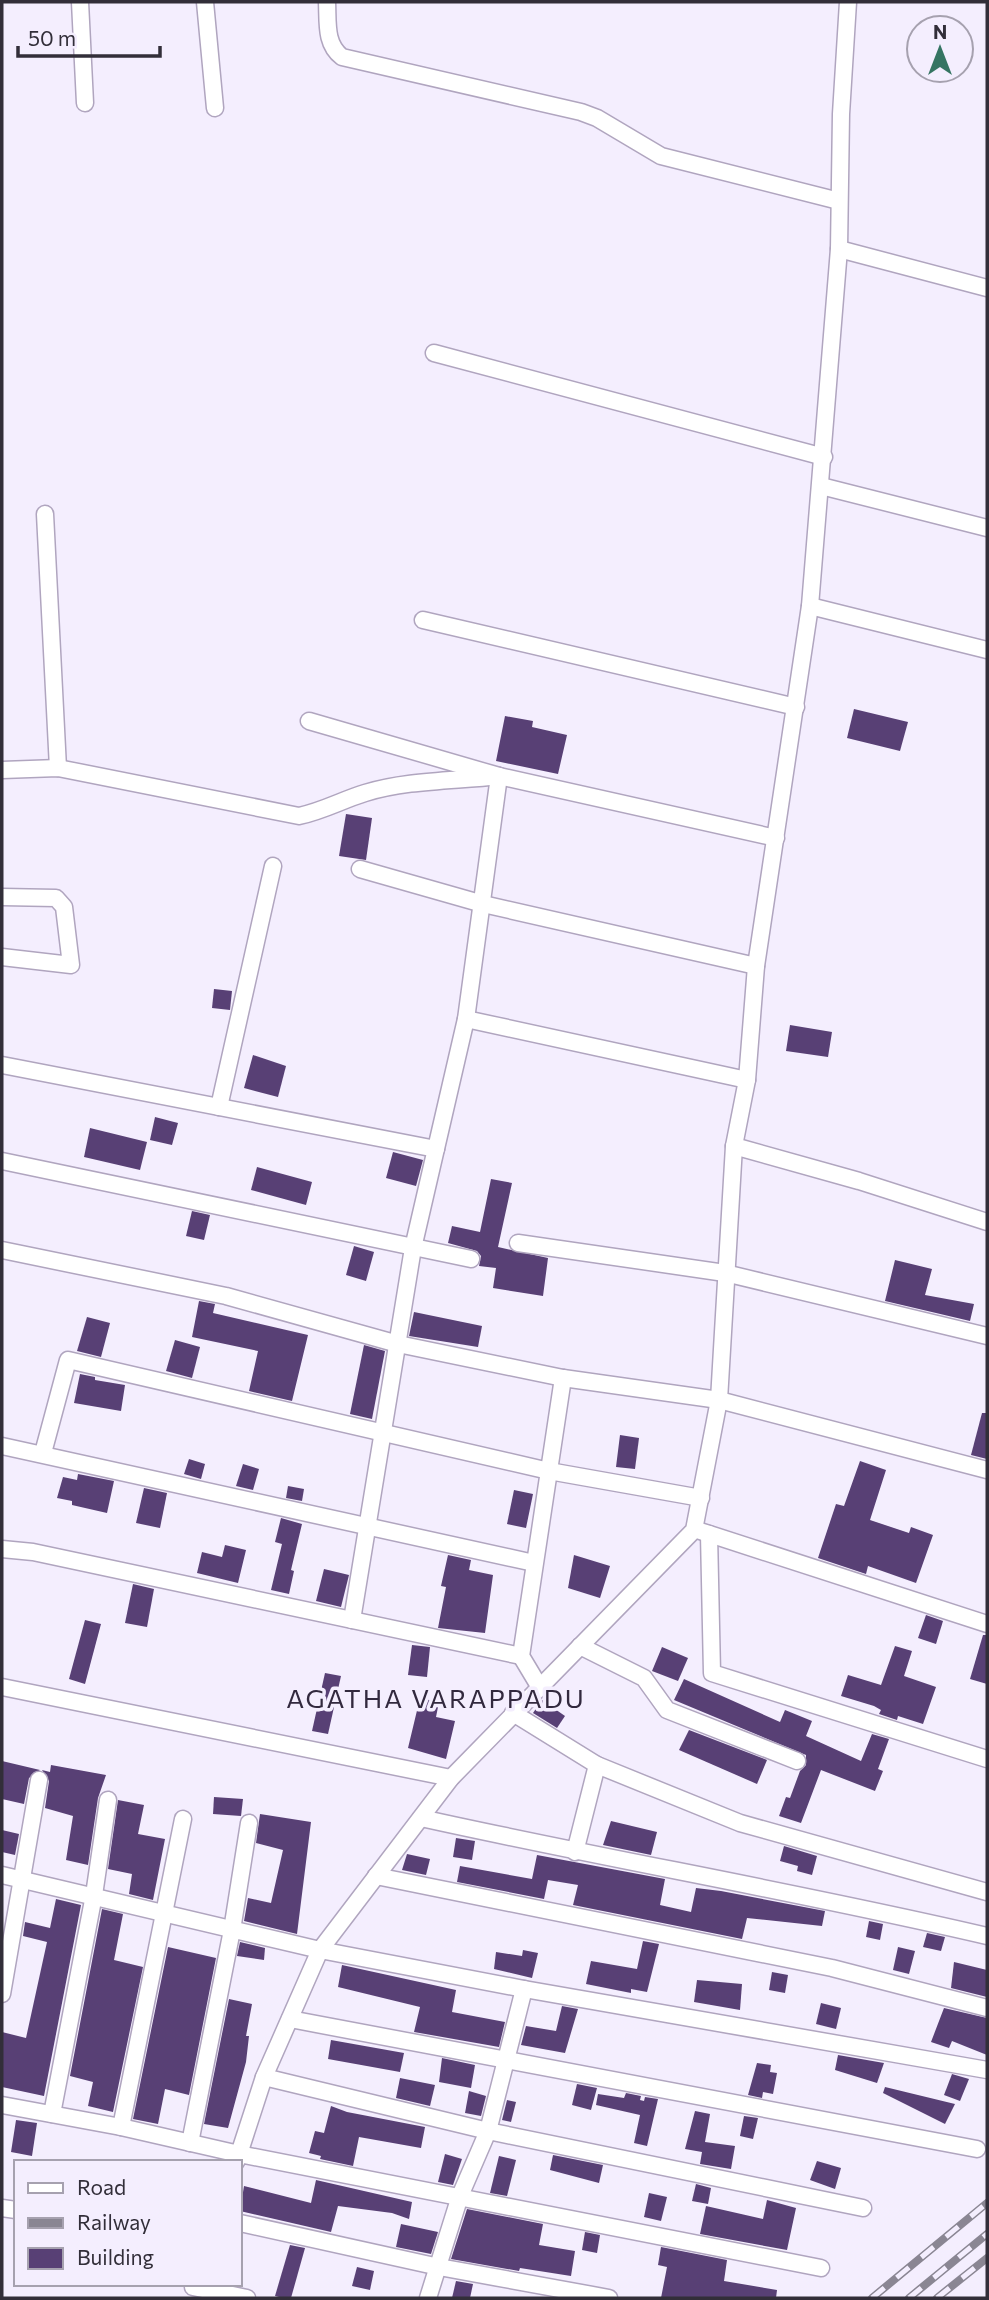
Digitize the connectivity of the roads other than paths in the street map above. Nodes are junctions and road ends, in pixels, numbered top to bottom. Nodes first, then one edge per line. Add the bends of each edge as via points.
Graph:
1 (79, 2) edge
2 (205, 2) edge
3 (327, 2) edge
4 (848, 2) edge
5 (85, 103) dead end
6 (215, 108) dead end
7 (839, 201) junction
8 (839, 249) junction
9 (987, 288) edge
10 (434, 353) dead end
11 (824, 457) junction
12 (821, 486) junction
13 (45, 514) dead end
14 (987, 528) edge
15 (810, 606) junction
16 (423, 620) dead end
17 (987, 650) edge
18 (796, 707) junction
19 (309, 721) dead end
20 (58, 768) junction
21 (2, 770) edge
22 (499, 776) junction
23 (776, 838) junction
24 (273, 866) dead end
25 (360, 869) dead end
26 (2, 897) edge
27 (483, 904) junction
28 (2, 957) edge
29 (756, 967) junction
30 (466, 1018) junction
31 (2, 1065) edge
32 (747, 1080) junction
33 (219, 1107) junction
34 (733, 1146) junction
35 (436, 1149) junction
36 (2, 1161) edge
37 (987, 1222) edge
38 (517, 1243) dead end
39 (413, 1248) junction
40 (2, 1250) edge
41 (471, 1259) dead end
42 (725, 1273) junction
43 (987, 1336) edge
44 (398, 1344) junction
45 (563, 1378) junction
46 (719, 1400) junction
47 (382, 1432) junction
48 (2, 1447) edge
49 (43, 1453) junction
50 (987, 1470) edge
51 (549, 1471) junction
52 (701, 1498) junction
53 (366, 1528) junction
54 (702, 1532) junction
55 (2, 1549) edge
56 (534, 1563) junction
57 (352, 1620) junction
58 (987, 1624) edge
59 (580, 1646) junction
60 (521, 1656) junction
61 (539, 1686) junction
62 (2, 1688) edge
63 (513, 1713) junction
64 (987, 1759) edge
65 (797, 1761) dead end
66 (597, 1765) junction
67 (451, 1778) junction
68 (39, 1780) dead end
69 (108, 1800) dead end
70 (422, 1818) junction
71 (183, 1819) dead end
72 (249, 1823) dead end
73 (575, 1852) junction
74 (2, 1875) edge
75 (376, 1877) junction
76 (23, 1878) junction
77 (987, 1892) edge
78 (94, 1895) junction
79 (164, 1914) junction
80 (232, 1930) junction
81 (987, 1936) edge
82 (320, 1950) junction
83 (524, 1989) junction
84 (2, 1994) edge
85 (987, 2008) edge
86 (290, 2019) junction
87 (506, 2061) junction
88 (987, 2070) edge
89 (264, 2077) junction
90 (2, 2105) edge
91 (52, 2114) junction
92 (121, 2127) junction
93 (488, 2131) junction
94 (190, 2143) junction
95 (977, 2149) dead end
96 (237, 2158) edge
97 (460, 2196) junction
98 (863, 2208) dead end
99 (242, 2223) edge
100 (439, 2267) junction
101 (821, 2268) dead end
102 (193, 2290) edge
103 (247, 2298) edge
104 (428, 2298) edge
105 (610, 2298) edge

1 - 5 street
2 - 6 street
3 - 7 street via 328,38 342,57 582,112 661,156
4 - 7 street
7 - 8 street
8 - 9 street
8 - 11 street
10 - 11 street
11 - 12 street
12 - 14 street
12 - 15 street
13 - 20 street
15 - 17 street
15 - 18 street
16 - 18 street
18 - 23 street
19 - 22 street
20 - 21 street
20 - 22 street via 299,816 392,787
22 - 23 street
22 - 27 street
23 - 29 street
24 - 33 street
25 - 27 street
26 - 28 street via 55,898 64,907 71,965
27 - 29 street
27 - 30 street
29 - 32 street
30 - 32 street
30 - 35 street
31 - 33 street
32 - 34 street
33 - 35 street
34 - 37 street
34 - 42 street
35 - 39 street
36 - 39 street
38 - 42 street
39 - 41 street
39 - 44 street
40 - 44 street via 226,1296
42 - 43 street
42 - 46 street
44 - 45 street
44 - 47 street
45 - 46 street
45 - 51 street
46 - 50 street
46 - 52 street
47 - 49 street via 68,1360
47 - 51 street
47 - 53 street
48 - 49 street
49 - 53 street
51 - 52 street
51 - 56 street
52 - 54 street
53 - 56 street
53 - 57 street
54 - 58 street
54 - 59 street
54 - 64 street via 712,1673
55 - 57 street
56 - 60 street
57 - 60 street
59 - 61 street
59 - 65 street via 644,1678 667,1710
60 - 61 street
61 - 63 street
62 - 67 street
63 - 66 street
63 - 67 street
66 - 73 street
66 - 77 street via 740,1823
67 - 70 street
68 - 76 street
69 - 78 street
70 - 73 street
70 - 75 street
71 - 79 street
72 - 80 street
73 - 81 street via 844,1903
74 - 76 street
75 - 82 street
75 - 85 street via 832,1968
76 - 78 street
76 - 84 street
78 - 79 street
78 - 91 street
79 - 80 street
79 - 92 street
80 - 82 street
80 - 94 street
82 - 83 street
82 - 86 street
83 - 87 street
83 - 88 street
86 - 87 street
86 - 89 street
87 - 93 street
87 - 95 street
89 - 93 street
89 - 96 street
90 - 91 street
91 - 92 street
92 - 94 street
93 - 97 street
93 - 98 street
94 - 96 street
96 - 97 street
97 - 100 street
97 - 101 street
99 - 100 street
100 - 104 street
100 - 105 street
102 - 103 street

